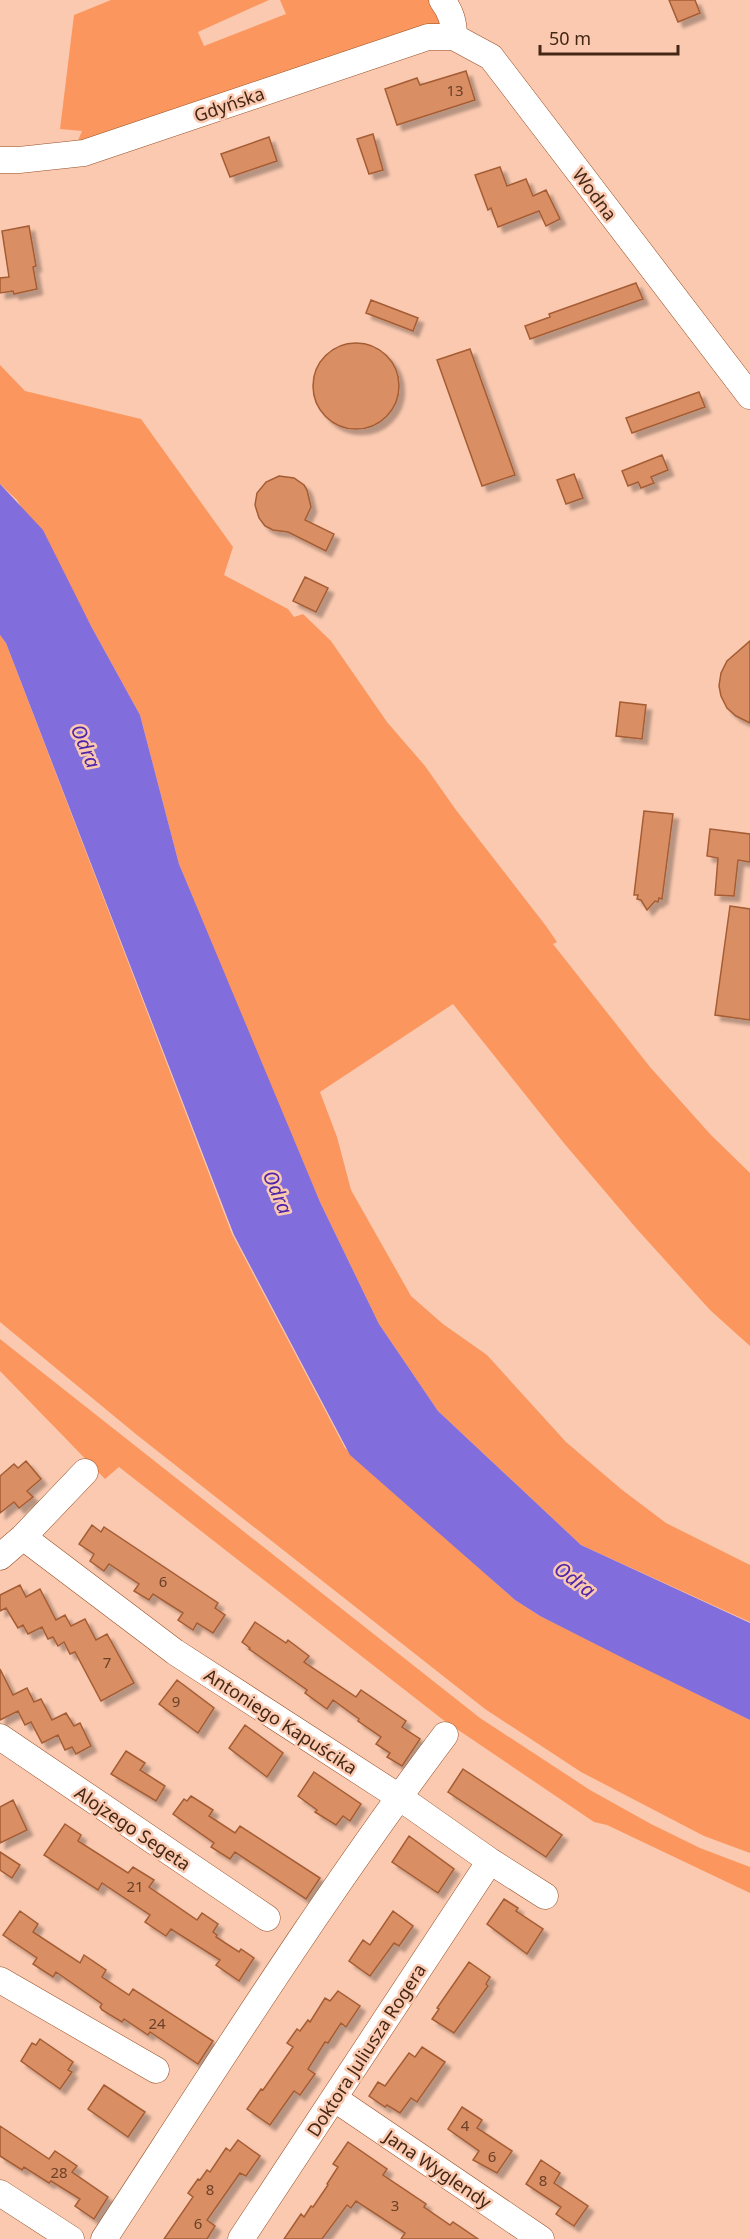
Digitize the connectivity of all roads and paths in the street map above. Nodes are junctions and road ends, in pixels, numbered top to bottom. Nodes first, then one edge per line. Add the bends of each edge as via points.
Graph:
1 (442, 0) edge
2 (454, 37) junction
3 (0, 160) edge
4 (750, 396) edge
5 (85, 1472) dead end
6 (23, 1537) junction
7 (0, 1557) edge
8 (445, 1735) dead end
9 (0, 1737) edge
10 (399, 1797) junction
11 (490, 1861) junction
12 (545, 1896) dead end
13 (267, 1918) dead end
14 (0, 1980) edge
15 (156, 2070) dead end
16 (335, 2099) junction
17 (0, 2193) edge
18 (71, 2239) edge
19 (104, 2239) edge
20 (241, 2239) edge
21 (541, 2239) edge

1 - 2 street via 451,14
2 - 3 street, Gdyńska via 428,37 84,153
2 - 4 street, Wodna via 491,57
5 - 6 street
6 - 7 street
6 - 10 street, Antoniego Kapuścika via 175,1652
8 - 10 street
9 - 13 street, Alojzego Segeta
10 - 11 street, Antoniego Kapuścika
10 - 19 street via 289,1956
11 - 12 street, Antoniego Kapuścika
11 - 16 street, Doktora Juliusza Rogera
14 - 15 street
16 - 20 street, Doktora Juliusza Rogera
16 - 21 street, Jana Wyglendy
17 - 18 street

